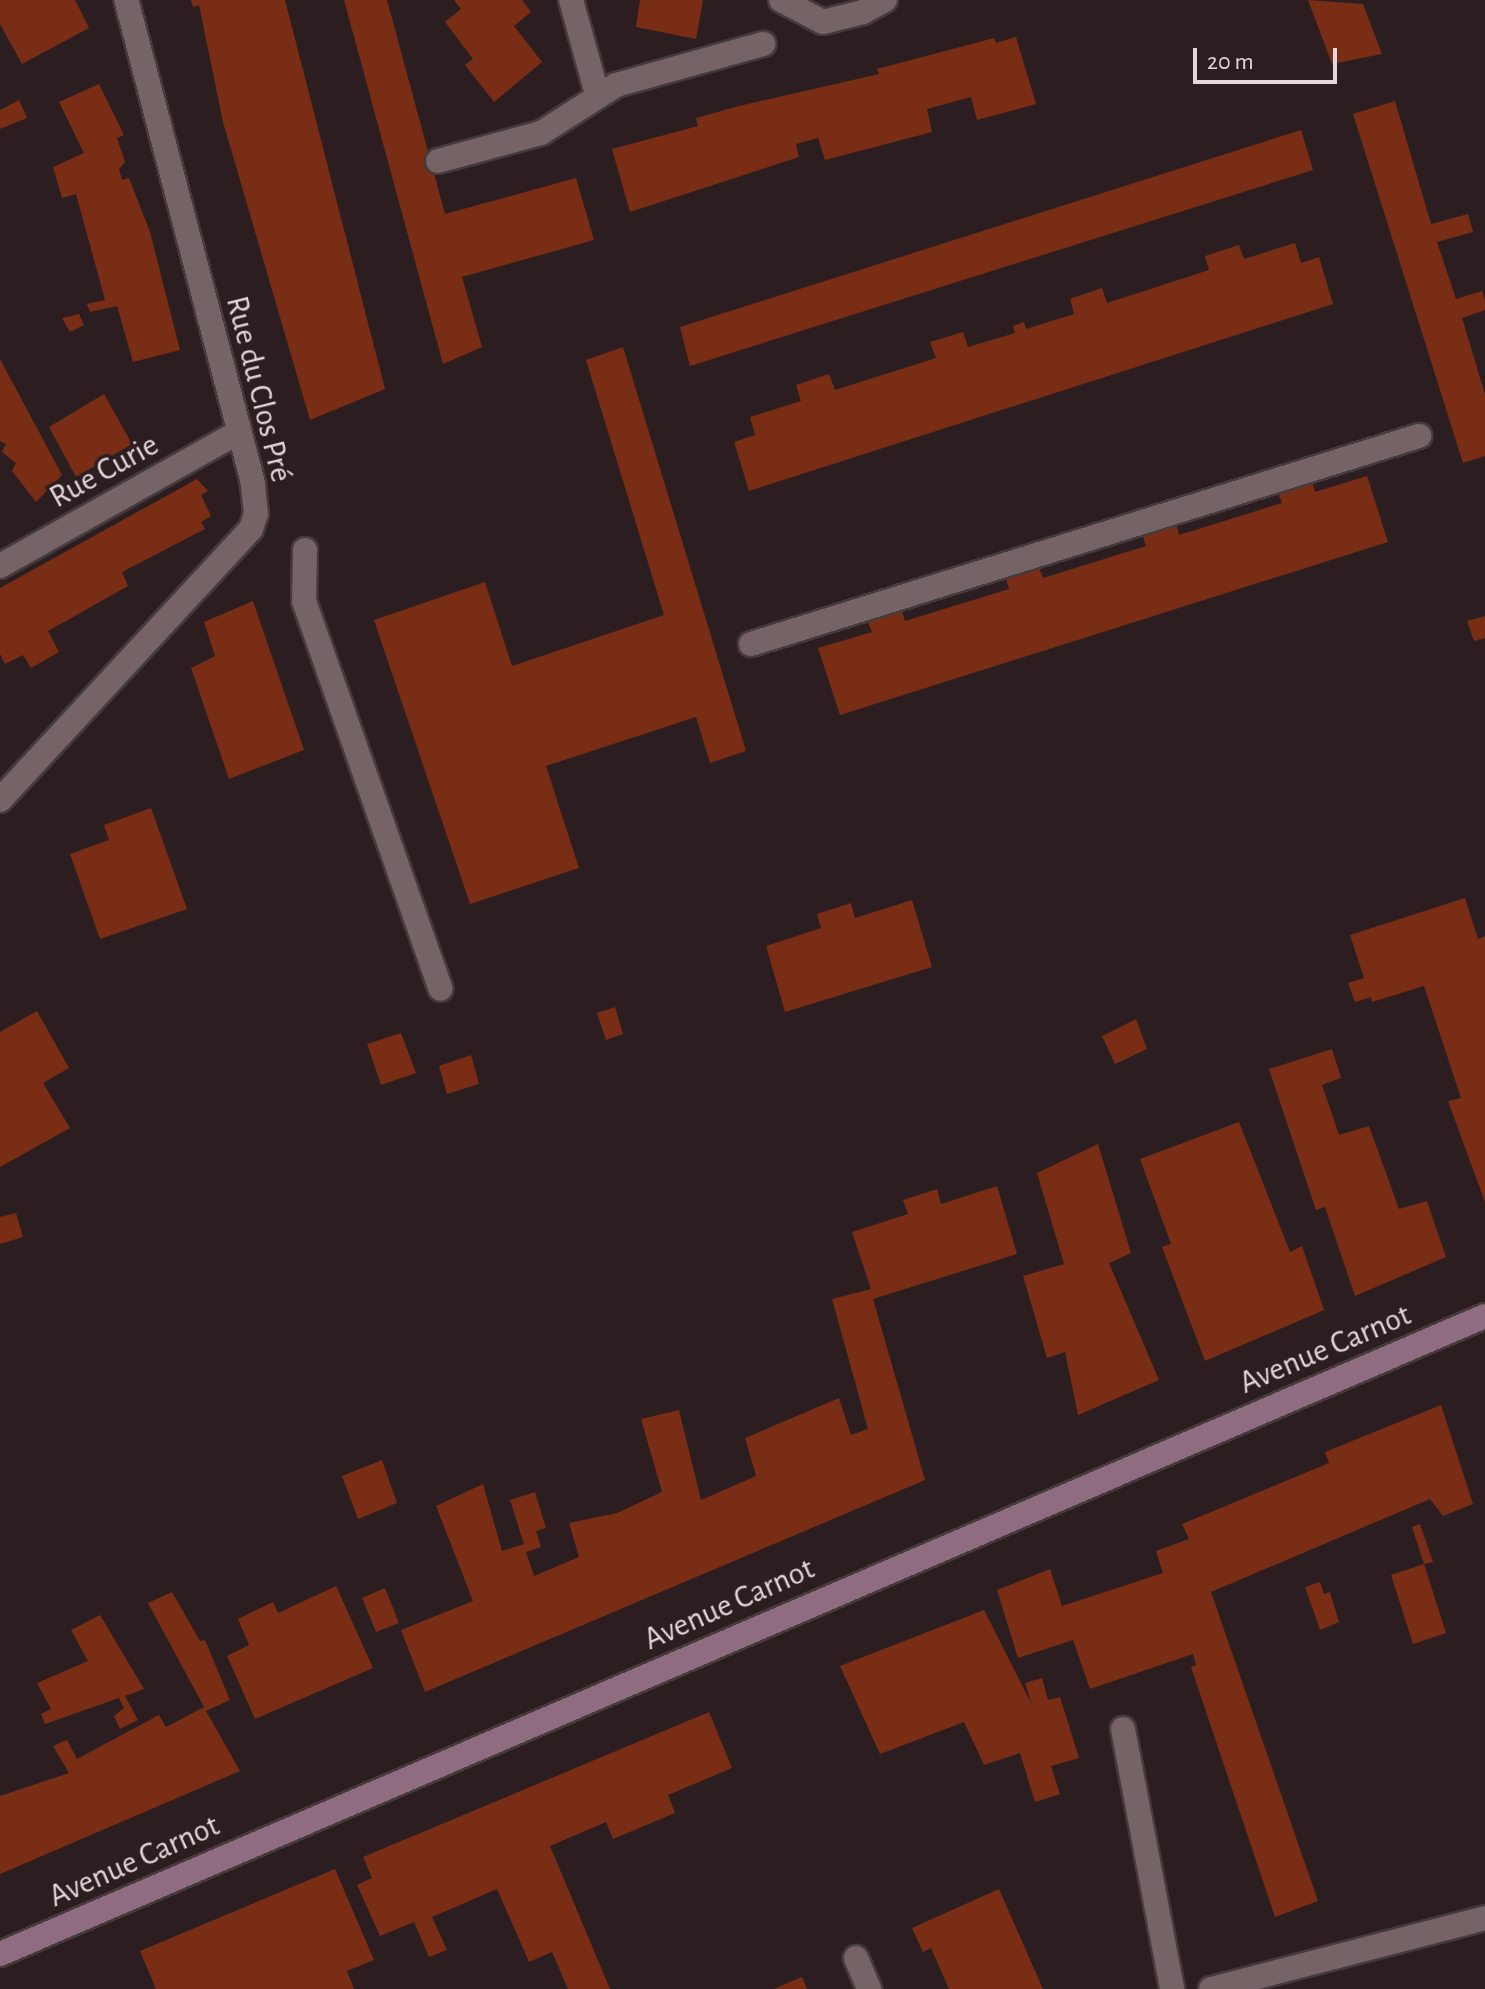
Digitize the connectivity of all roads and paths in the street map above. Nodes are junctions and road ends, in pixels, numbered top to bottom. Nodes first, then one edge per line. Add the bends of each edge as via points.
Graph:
1 (126, 0) edge
2 (571, 0) edge
3 (781, 0) edge
4 (885, 0) edge
5 (763, 44) dead end
6 (597, 94) junction
7 (438, 161) dead end
8 (239, 432) junction
9 (1419, 436) dead end
10 (305, 550) dead end
11 (0, 566) edge
12 (751, 644) dead end
13 (0, 800) edge
14 (441, 989) dead end
15 (1485, 1316) edge
16 (1123, 1729) dead end
17 (1485, 1918) edge
18 (0, 1954) edge
19 (856, 1958) dead end
20 (869, 1989) edge
21 (1172, 1989) edge
22 (1211, 1989) edge

1 - 8 street, Rue du Clos Pré
2 - 6 street
3 - 4 street via 823,22
5 - 6 street
6 - 7 street via 541,133
8 - 11 street, Rue Curie
8 - 13 street, Rue du Clos Pré via 253,483 256,514 251,529
9 - 12 street
10 - 14 street via 304,601
15 - 18 street, Avenue Carnot
16 - 21 street
17 - 22 street
19 - 20 street

